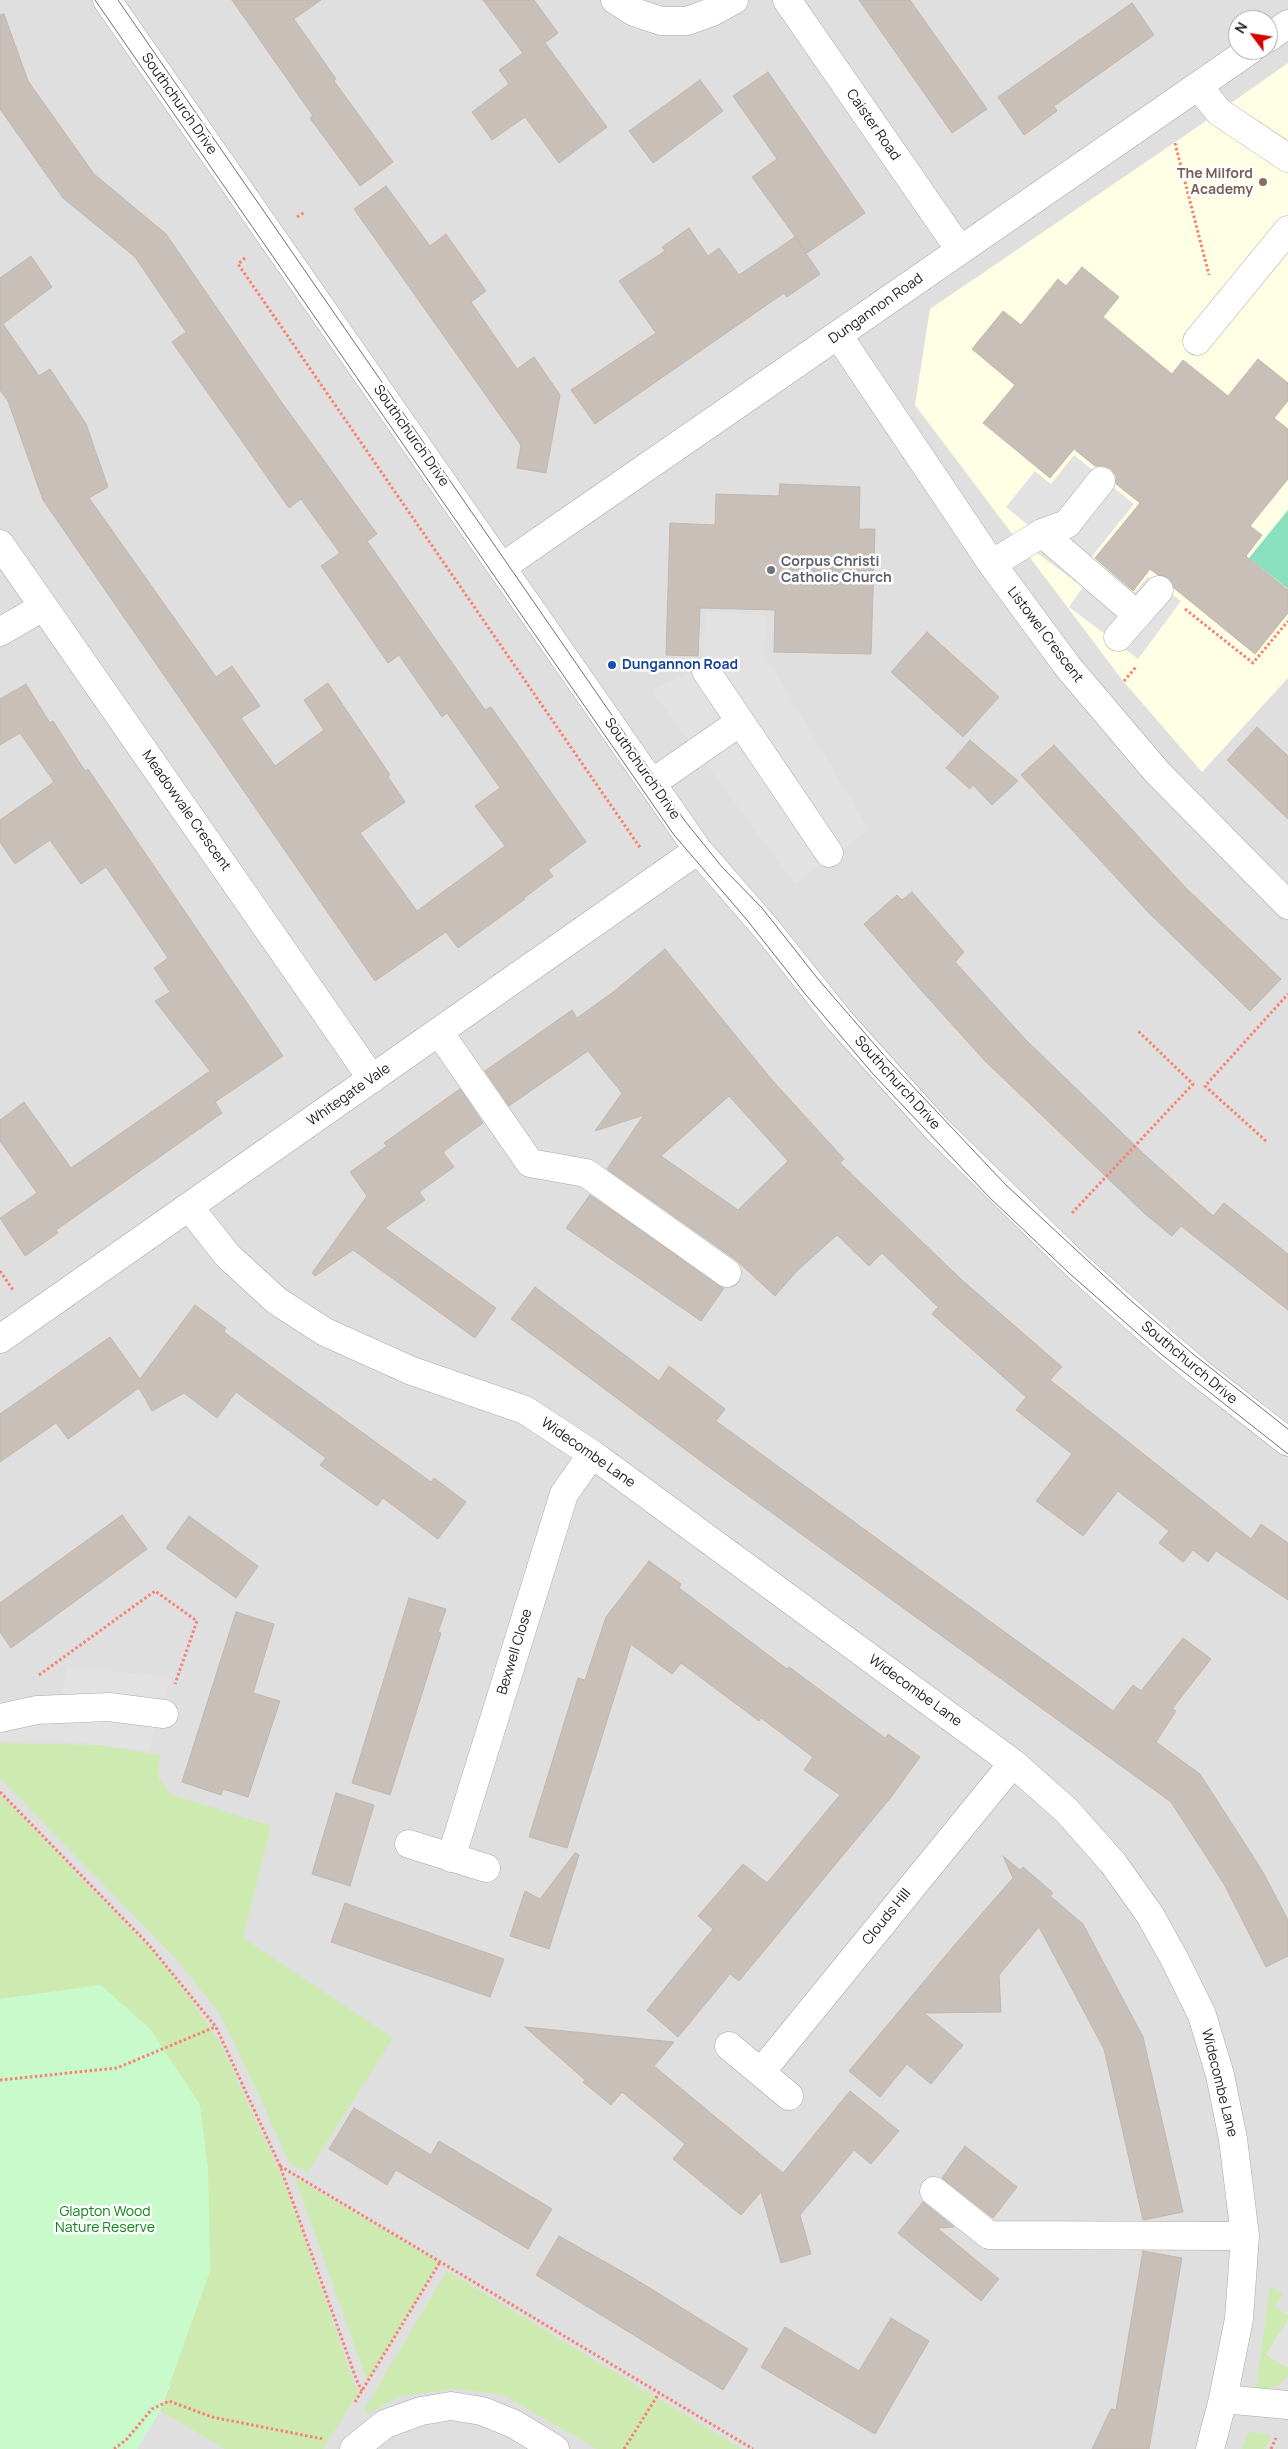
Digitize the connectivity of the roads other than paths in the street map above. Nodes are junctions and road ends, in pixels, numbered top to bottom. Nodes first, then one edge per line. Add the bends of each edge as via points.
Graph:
1 (107, 0) edge
2 (615, 0) edge
3 (734, 0) edge
4 (787, 0) edge
5 (1236, 60) edge
6 (1198, 86) junction
7 (1288, 158) edge
8 (1288, 230) edge
9 (960, 250) junction
10 (838, 335) junction
11 (1197, 340) dead end
12 (1101, 481) dead end
13 (1042, 533) junction
14 (0, 544) edge
15 (992, 564) junction
16 (502, 567) junction
17 (1159, 590) dead end
18 (43, 606) junction
19 (1137, 615) junction
20 (0, 632) edge
21 (1118, 637) dead end
22 (706, 671) dead end
23 (740, 722) junction
24 (652, 783) junction
25 (698, 850) junction
26 (829, 853) dead end
27 (1288, 905) edge
28 (439, 1032) junction
29 (372, 1079) junction
30 (189, 1207) junction
31 (727, 1273) dead end
32 (0, 1340) edge
33 (1288, 1442) edge
34 (592, 1454) junction
35 (164, 1714) road end
36 (0, 1718) edge
37 (1014, 1763) junction
38 (409, 1844) dead end
39 (452, 1858) junction
40 (486, 1868) dead end
41 (729, 2046) dead end
42 (760, 2072) junction
43 (789, 2096) dead end
44 (934, 2191) dead end
45 (1245, 2236) junction
46 (1223, 2400) junction
47 (1288, 2405) edge
48 (356, 2446) edge
49 (555, 2449) edge
50 (1210, 2449) edge

1 - 16 street, Southchurch Drive
2 - 3 street via 634,12 661,21 687,21
4 - 9 street, Caister Road
5 - 6 street, Dungannon Road
6 - 7 street via 1220,112
6 - 9 street, Dungannon Road
8 - 11 street
9 - 10 street, Dungannon Road
10 - 15 street, Listowel Crescent
10 - 16 street, Dungannon Road
12 - 13 street via 1067,524
13 - 15 street
13 - 19 street
14 - 18 street, Meadowvale Crescent
15 - 27 street, Listowel Crescent via 1101,708 1157,772
16 - 24 street, Southchurch Drive
17 - 19 street
18 - 20 street
18 - 29 street, Meadowvale Crescent
19 - 21 street
22 - 23 street
23 - 24 street
23 - 26 street
24 - 25 street, Southchurch Drive
25 - 28 street, Whitegate Vale
25 - 33 street, Southchurch Drive via 847,1029 938,1130 1049,1238 1170,1348
28 - 29 street, Whitegate Vale
28 - 31 street via 530,1163 586,1173
29 - 30 street, Whitegate Vale
30 - 32 street, Whitegate Vale
30 - 34 street, Widecombe Lane via 228,1256 277,1301 325,1332 412,1371 525,1410
34 - 37 street, Widecombe Lane
34 - 39 street, Bexwell Close via 564,1494
35 - 36 street via 109,1707 37,1710
37 - 42 street, Clouds Hill
37 - 45 street, Widecombe Lane via 1067,1811 1112,1863 1150,1914 1202,2015 1220,2075 1233,2139
38 - 39 street
39 - 40 street
41 - 42 street
42 - 43 street
44 - 45 street via 988,2235
45 - 46 street, Widecombe Lane via 1240,2319
46 - 47 street
46 - 50 street, Widecombe Lane
48 - 49 street via 385,2424 421,2410 451,2406 482,2411 514,2424

